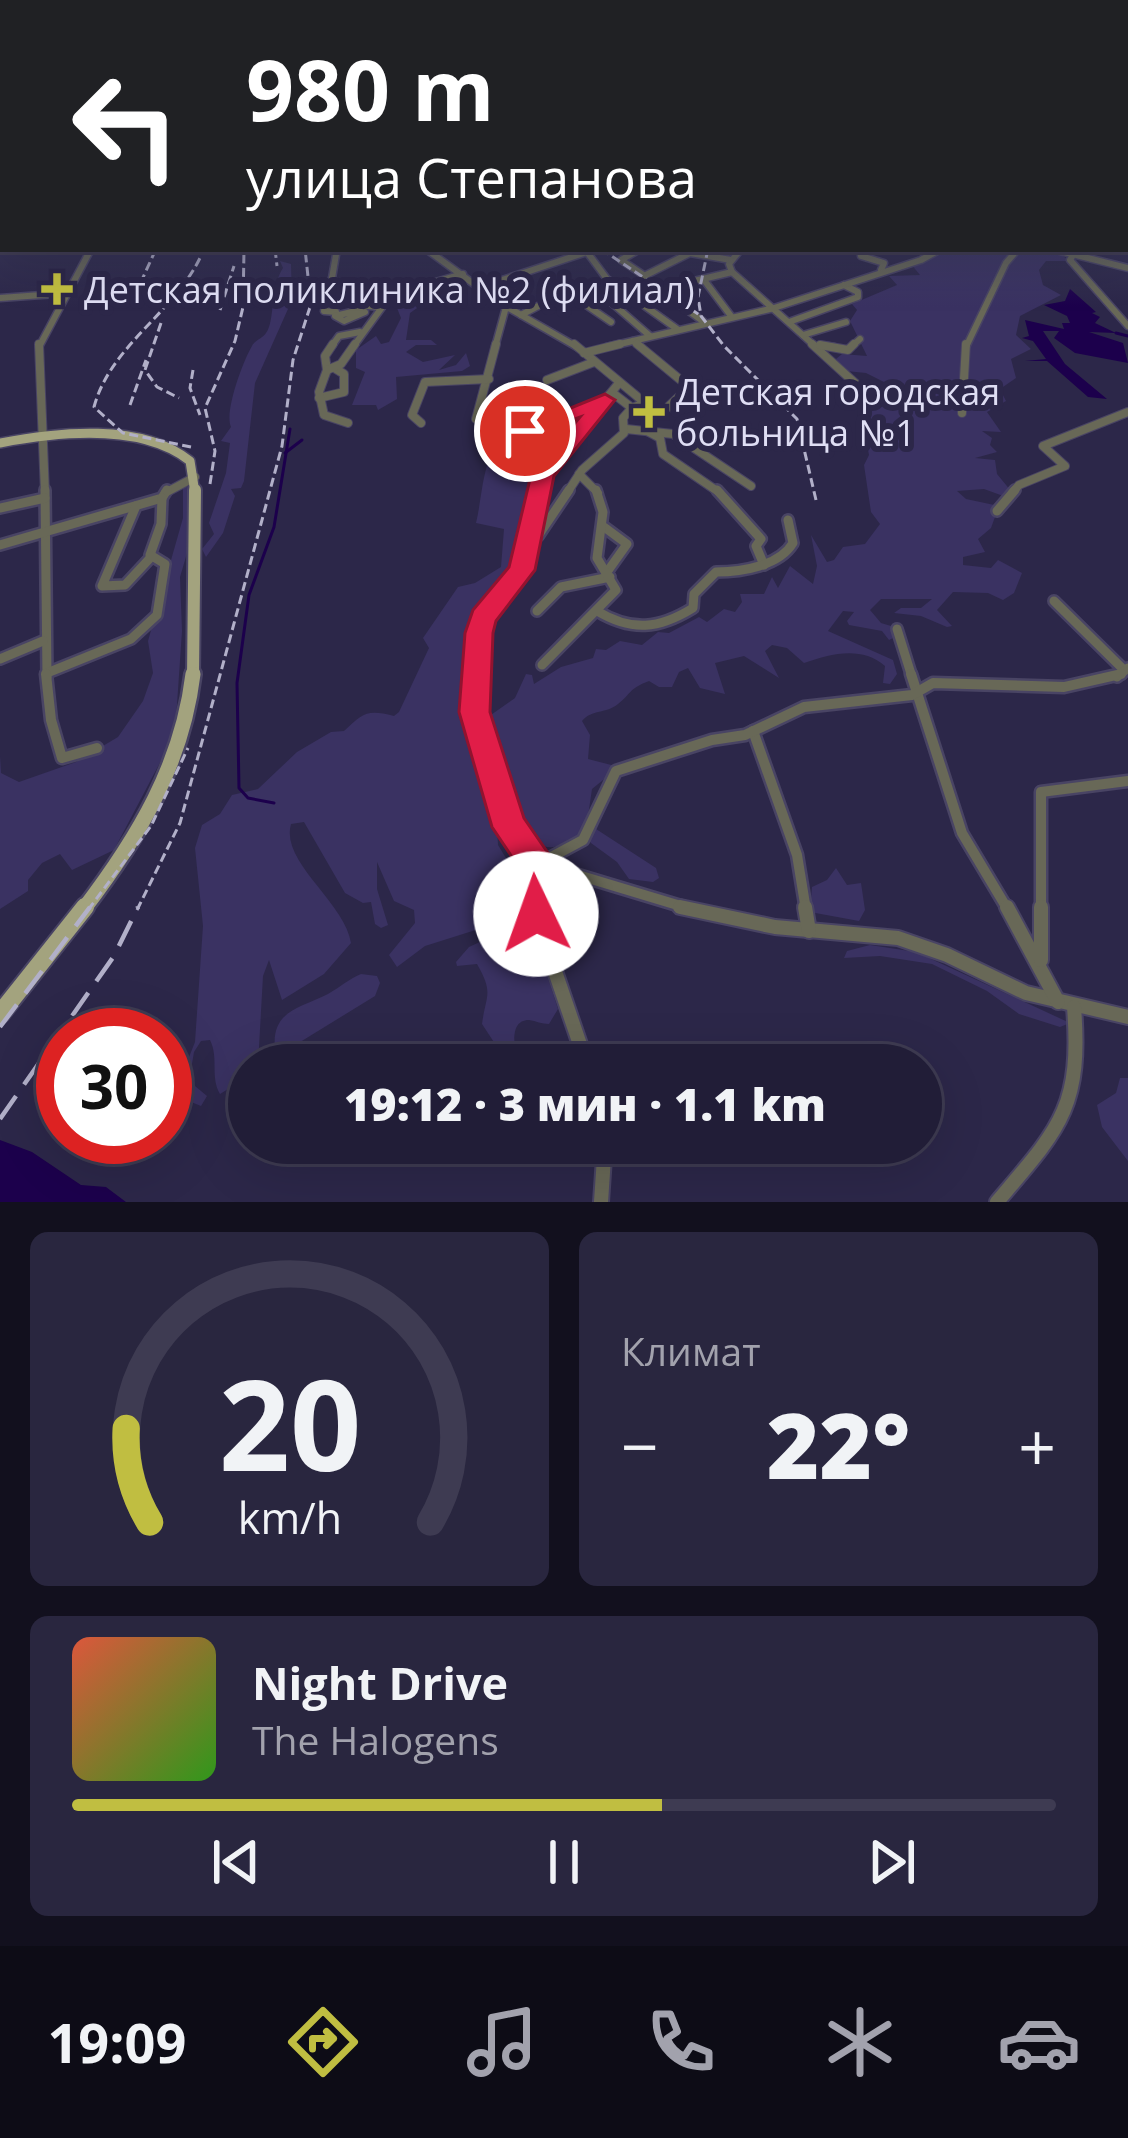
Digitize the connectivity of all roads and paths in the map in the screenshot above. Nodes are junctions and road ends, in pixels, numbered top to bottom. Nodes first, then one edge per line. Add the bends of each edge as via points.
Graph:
1 (90, 252) edge
2 (337, 252) edge
3 (430, 252) edge
4 (636, 252) edge
5 (694, 252) edge
6 (702, 252) edge
7 (738, 252) edge
8 (867, 252) edge
9 (935, 252) edge
10 (1015, 252) edge
11 (1062, 252) edge
12 (1073, 255) junction
13 (731, 260) junction
14 (1128, 268) edge
15 (616, 269) dead end
16 (881, 270) junction
17 (732, 272) junction
18 (463, 274) junction
19 (601, 274) junction
20 (644, 276) junction
21 (332, 278) junction
22 (704, 280) junction
23 (613, 284) junction
24 (844, 285) junction
25 (658, 287) junction
26 (478, 288) junction
27 (69, 293) junction
28 (573, 296) junction
29 (604, 296) dead end
30 (631, 296) junction
31 (0, 298) edge
32 (506, 307) junction
33 (381, 308) junction
34 (774, 308) junction
35 (365, 310) junction
36 (521, 315) junction
37 (731, 316) junction
38 (611, 322) dead end
39 (704, 322) junction
40 (789, 322) junction
41 (847, 322) dead end
42 (1128, 326) edge
43 (677, 329) junction
44 (360, 332) junction
45 (803, 335) junction
46 (650, 336) junction
47 (860, 339) dead end
48 (633, 340) junction
49 (814, 344) junction
50 (584, 353) junction
51 (594, 362) junction
52 (331, 370) junction
53 (489, 379) junction
54 (547, 380) dead end
55 (620, 383) junction
56 (862, 396) dead end
57 (609, 397) junction
58 (319, 398) junction
59 (645, 402) junction
60 (632, 408) junction
61 (1128, 412) edge
62 (962, 413) dead end
63 (476, 419) dead end
64 (347, 423) dead end
65 (421, 423) dead end
66 (626, 429) junction
67 (525, 431) dead end
68 (649, 432) junction
69 (44, 434) junction
70 (0, 443) edge
71 (579, 474) junction
72 (195, 477) junction
73 (751, 486) dead end
74 (45, 498) junction
75 (162, 498) junction
76 (136, 506) junction
77 (0, 508) edge
78 (998, 511) dead end
79 (788, 520) dead end
80 (604, 527) junction
81 (45, 532) junction
82 (761, 538) junction
83 (526, 539) junction
84 (0, 545) edge
85 (150, 555) junction
86 (785, 556) junction
87 (764, 565) junction
88 (608, 574) junction
89 (1054, 602) dead end
90 (537, 611) dead end
91 (597, 611) junction
92 (897, 629) dead end
93 (43, 640) junction
94 (0, 658) edge
95 (542, 665) dead end
96 (1123, 672) edge
97 (47, 673) junction
98 (1128, 691) edge
99 (915, 694) junction
100 (753, 731) junction
101 (97, 748) dead end
102 (1128, 781) edge
103 (538, 858) junction
104 (809, 931) junction
105 (1042, 965) junction
106 (1066, 1005) junction
107 (0, 1014) edge
108 (1128, 1017) edge
109 (580, 1044) edge
110 (604, 1164) edge
111 (601, 1202) edge
112 (997, 1202) edge

1 - 27 street
2 - 21 street
3 - 18 street
4 - 20 street via 622,262
5 - 20 street
6 - 13 street
7 - 13 street
8 - 16 street via 861,256 884,263
9 - 16 street
10 - 62 street via 966,344
11 - 12 street
12 - 14 street
12 - 42 street via 1075,271
13 - 17 street
15 - 19 street
16 - 24 street
17 - 22 street
17 - 34 street
18 - 26 street
18 - 33 street via 391,295
19 - 23 street
19 - 26 street via 584,252
20 - 25 street
21 - 35 street via 350,306
21 - 35 street via 324,311
22 - 25 street
22 - 37 street
23 - 28 street
23 - 30 street
24 - 34 street
24 - 40 street via 858,297
25 - 30 street
25 - 39 street
26 - 32 street
27 - 31 street
27 - 69 street via 39,344
28 - 36 street
28 - 38 street
29 - 46 street
30 - 43 street
32 - 36 street
32 - 53 street
33 - 35 street
33 - 44 street
34 - 37 street
34 - 40 street
36 - 50 street
37 - 39 street
39 - 43 street
40 - 45 street
41 - 45 street
43 - 46 street
44 - 52 street
44 - 52 street via 339,336 325,356
45 - 49 street
46 - 48 street
47 - 49 street via 848,350
48 - 50 street
48 - 59 street via 689,387 673,409
49 - 56 street
50 - 51 street
51 - 54 street
51 - 55 street
52 - 58 street
52 - 58 street via 344,374 344,392
53 - 63 street
53 - 65 street via 425,382 412,415
55 - 57 street
55 - 59 street
57 - 60 street
57 - 67 street
57 - 83 street via 543,475
58 - 64 street via 324,416
59 - 60 street
60 - 66 street
61 - 78 street via 1043,446 1065,466 1019,485
66 - 68 street
66 - 71 street
68 - 73 street via 673,434
68 - 82 street via 660,438 663,454 717,490
69 - 70 main road
69 - 72 main road via 85,431 166,448 186,457
69 - 74 street
71 - 80 street via 600,491
71 - 83 street via 538,536
72 - 75 street
72 - 107 main road via 190,701 167,773 129,845
74 - 77 street
74 - 81 street
75 - 76 street
75 - 85 street
76 - 81 street
76 - 85 street via 103,586 128,583
79 - 86 street via 793,543
80 - 88 street via 597,558
80 - 88 street via 627,544
81 - 84 street
81 - 93 street
82 - 86 street
82 - 87 street
83 - 103 street via 518,578 481,625 474,699 509,827
85 - 97 street via 165,564 155,618 131,639
86 - 87 street
87 - 91 street via 716,572 694,594 693,608 656,627 627,628
88 - 90 street via 561,586
88 - 91 street via 615,594
89 - 96 street
91 - 95 street
92 - 99 street
93 - 94 street
93 - 97 street
96 - 98 street
96 - 99 street via 1049,688 933,683
97 - 101 street via 62,758
99 - 100 street via 795,709
99 - 105 street via 962,833
100 - 103 street via 616,771 583,840
100 - 104 street via 797,855
102 - 105 street via 1041,792
103 - 104 street via 677,906
103 - 109 street via 531,900
104 - 106 street via 913,942
105 - 106 street
106 - 108 street
106 - 112 street via 1078,1075 1069,1113
110 - 111 street

